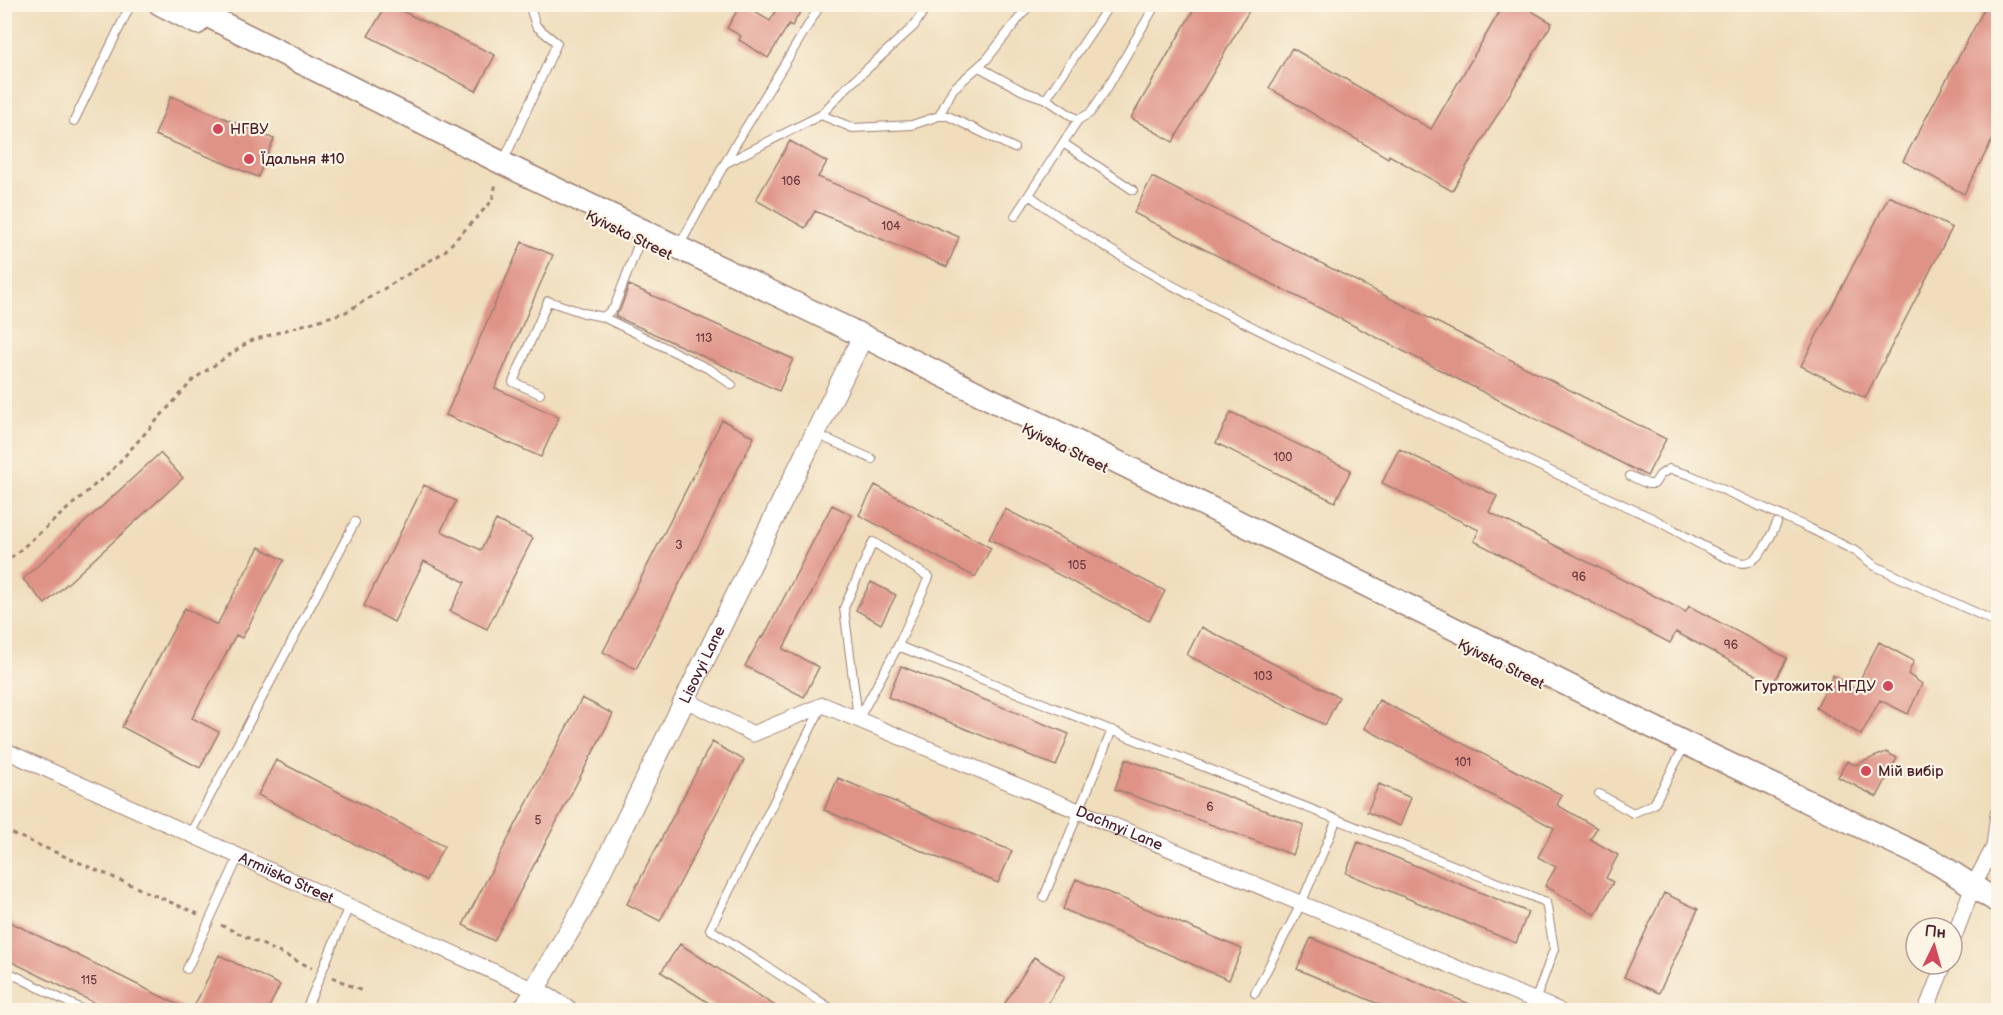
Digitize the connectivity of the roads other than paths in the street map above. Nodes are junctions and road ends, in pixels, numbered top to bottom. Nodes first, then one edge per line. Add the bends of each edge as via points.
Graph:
1 (131, 4) edge
2 (160, 4) edge
3 (184, 4) edge
4 (529, 4) edge
5 (821, 4) edge
6 (928, 4) edge
7 (1030, 4) edge
8 (1110, 4) edge
9 (1156, 4) edge
10 (978, 67) junction
11 (1046, 99) junction
12 (821, 115) junction
13 (939, 116) junction
14 (1078, 120) junction
15 (74, 121) dead end
16 (1063, 143) junction
17 (1014, 148) dead end
18 (724, 164) junction
19 (500, 168) junction
20 (1134, 190) dead end
21 (1029, 195) junction
22 (1016, 216) dead end
23 (640, 240) junction
24 (679, 247) junction
25 (603, 317) junction
26 (861, 341) junction
27 (732, 385) dead end
28 (540, 394) dead end
29 (815, 433) junction
30 (872, 459) dead end
31 (1630, 476) dead end
32 (355, 522) dead end
33 (1777, 523) dead end
34 (1998, 623) edge
35 (898, 646) junction
36 (684, 699) junction
37 (823, 705) junction
38 (858, 720) junction
39 (1112, 730) junction
40 (1683, 748) junction
41 (4, 750) edge
42 (1599, 794) dead end
43 (1079, 812) junction
44 (1998, 814) edge
45 (1337, 819) junction
46 (190, 834) junction
47 (239, 856) junction
48 (1973, 886) junction
49 (1044, 897) dead end
50 (1998, 902) edge
51 (1301, 904) junction
52 (349, 906) junction
53 (1962, 916) edge
54 (187, 969) dead end
55 (4, 970) edge
56 (1939, 976) edge
57 (534, 990) junction
58 (1255, 993) dead end
59 (1534, 1001) junction
60 (74, 1009) edge
61 (83, 1011) edge
62 (306, 1011) edge
63 (519, 1011) edge
64 (567, 1011) edge
65 (833, 1011) edge
66 (1558, 1011) edge
67 (1926, 1011) edge

1 - 15 lane
2 - 19 main road, Kyivska Street
3 - 19 main road, Kyivska Street
4 - 19 lane via 536,26 557,43
5 - 18 lane
6 - 12 lane via 914,26
7 - 10 lane
8 - 11 lane
9 - 14 lane via 1106,90 1090,113
10 - 11 lane
10 - 13 lane via 954,89
11 - 14 lane
12 - 13 lane via 853,128 912,125
12 - 18 lane
13 - 17 lane via 948,116
14 - 16 lane
16 - 20 lane
16 - 21 lane
18 - 24 lane
19 - 23 main road, Kyivska Street
19 - 24 main road, Kyivska Street
21 - 22 lane
21 - 33 lane via 1113,250 1249,326 1670,527 1730,560 1751,561
23 - 25 lane via 614,308
23 - 26 main road, Kyivska Street
24 - 26 main road, Kyivska Street
25 - 27 lane via 711,370
25 - 28 lane via 548,301 513,382
26 - 29 street, Lisovyi Lane
26 - 40 main road, Kyivska Street
29 - 30 lane
29 - 36 street, Lisovyi Lane
31 - 34 lane via 1654,484 1669,469 1690,475 1809,528 1857,552 1875,566
32 - 46 lane
35 - 38 lane
35 - 38 lane via 930,577 873,542 844,608
35 - 39 lane
36 - 37 street via 753,734
36 - 57 street, Lisovyi Lane via 583,908
37 - 38 street, Dachnyi Lane
37 - 65 lane via 710,929
38 - 43 street, Dachnyi Lane
39 - 43 lane
39 - 45 lane
40 - 42 lane via 1654,804 1633,813
40 - 48 main road, Kyivska Street via 1937,863
41 - 46 street, Armiiska Street
43 - 49 lane
43 - 51 street, Dachnyi Lane
44 - 48 street via 1994,847
45 - 51 lane
45 - 59 lane via 1546,902 1554,949
46 - 47 street, Armiiska Street
47 - 52 street, Armiiska Street
47 - 54 lane
48 - 50 main road, Kyivska Street
48 - 53 street
51 - 58 lane
51 - 59 street, Dachnyi Lane
52 - 57 street, Armiiska Street
52 - 62 lane
55 - 60 lane
56 - 67 street
57 - 63 street
57 - 64 street, Armiiska Street
59 - 66 street, Dachnyi Lane
60 - 61 lane

